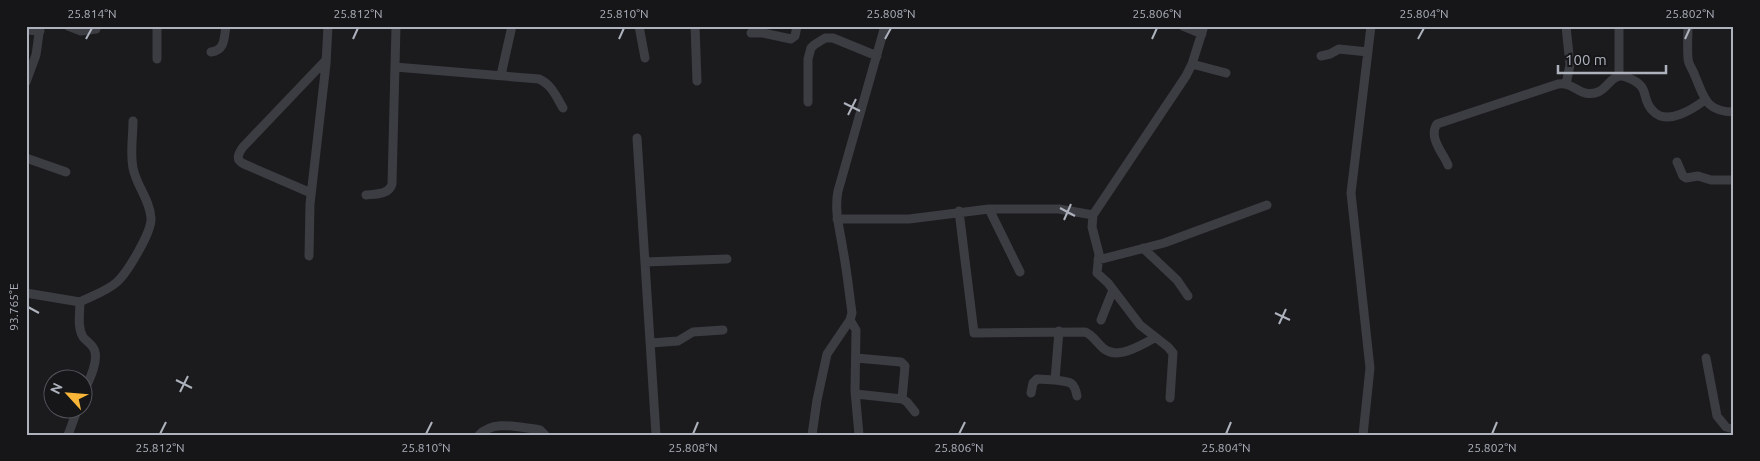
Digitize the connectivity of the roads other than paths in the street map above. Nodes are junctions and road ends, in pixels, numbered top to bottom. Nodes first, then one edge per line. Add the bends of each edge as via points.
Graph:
1 (68, 26) edge
2 (157, 26) edge
3 (226, 26) edge
4 (328, 26) edge
5 (396, 26) edge
6 (512, 26) edge
7 (639, 26) edge
8 (695, 26) edge
9 (797, 26) edge
10 (885, 26) edge
11 (1183, 26) edge
12 (1371, 26) edge
13 (1566, 26) edge
14 (1620, 26) edge
15 (1688, 26) edge
16 (96, 28) dead end
17 (40, 29) edge
18 (26, 30) edge
19 (1203, 30) edge
20 (751, 33) dead end
21 (211, 52) dead end
22 (1368, 52) junction
23 (877, 56) junction
24 (1322, 56) dead end
25 (645, 58) dead end
26 (157, 59) dead end
27 (326, 60) junction
28 (1192, 64) junction
29 (395, 67) junction
30 (1226, 73) dead end
31 (501, 75) junction
32 (1619, 76) junction
33 (697, 81) dead end
34 (26, 82) edge
35 (1566, 84) junction
36 (1705, 100) junction
37 (808, 102) dead end
38 (563, 108) dead end
39 (1734, 112) edge
40 (133, 122) dead end
41 (638, 138) dead end
42 (26, 158) edge
43 (1677, 162) dead end
44 (1448, 165) dead end
45 (66, 172) dead end
46 (1734, 180) edge
47 (311, 193) junction
48 (366, 195) dead end
49 (1267, 206) dead end
50 (989, 209) junction
51 (959, 211) junction
52 (1093, 215) junction
53 (837, 219) junction
54 (1143, 248) junction
55 (309, 256) dead end
56 (727, 259) dead end
57 (1098, 260) junction
58 (646, 262) junction
59 (1020, 272) dead end
60 (1113, 290) junction
61 (26, 292) edge
62 (1188, 296) dead end
63 (80, 302) junction
64 (850, 320) junction
65 (1101, 320) dead end
66 (723, 330) dead end
67 (1059, 331) junction
68 (1155, 338) junction
69 (651, 343) junction
70 (856, 358) junction
71 (1706, 358) dead end
72 (92, 371) edge
73 (1056, 380) junction
74 (1032, 393) dead end
75 (856, 394) junction
76 (1077, 396) dead end
77 (1170, 398) dead end
78 (902, 399) junction
79 (915, 412) dead end
80 (74, 418) edge
81 (1734, 429) edge
82 (68, 435) edge
83 (480, 435) edge
84 (545, 435) edge
85 (656, 435) edge
86 (812, 435) edge
87 (859, 435) edge
88 (1363, 435) edge

1 - 16 street via 82,31
2 - 26 street
3 - 21 street via 223,46
4 - 27 street
5 - 29 street
6 - 31 street
7 - 25 street
8 - 33 street
9 - 20 street via 791,39
10 - 23 street
11 - 19 street
12 - 22 street
13 - 35 street via 1570,72
14 - 32 street
15 - 36 street via 1689,64
17 - 18 street
17 - 34 street via 36,55
19 - 28 street
22 - 24 street via 1339,49
22 - 88 street via 1351,193 1370,368
23 - 37 street via 834,38 825,38 814,45 808,59
23 - 53 street via 838,191
27 - 47 street
27 - 47 street via 243,147 238,158 244,164
28 - 30 street
28 - 52 street
29 - 31 street
29 - 48 street via 392,184 386,192
31 - 38 street via 532,77 546,82
32 - 35 street via 1593,93 1580,92
32 - 36 street via 1639,82 1651,109 1658,114 1675,116
35 - 44 street via 1437,124 1434,130 1436,143
36 - 39 street via 1722,111
40 - 63 street via 133,168 149,210 150,228 118,281
41 - 58 street
42 - 45 street
43 - 46 street via 1686,178
47 - 55 street
49 - 54 street
50 - 51 street
50 - 52 street via 1059,210
50 - 59 street
51 - 53 street via 909,219
51 - 67 street via 974,333
52 - 57 street
53 - 64 street via 852,313
54 - 57 street
54 - 62 street via 1173,276
56 - 58 street
57 - 60 street via 1097,273
58 - 69 street
60 - 65 street
60 - 68 street via 1140,325
61 - 63 street
63 - 72 street via 80,329 96,353
64 - 70 street via 856,330
64 - 86 street via 827,354
66 - 69 street via 693,332 678,342
67 - 68 street via 1089,334 1103,349 1115,354
67 - 73 street
68 - 77 street via 1173,353
69 - 85 street
70 - 75 street
70 - 78 street via 902,362 905,366
71 - 81 street via 1717,416 1726,427
73 - 74 street via 1037,379
73 - 76 street via 1076,386
75 - 78 street
75 - 87 street
78 - 79 street
80 - 82 street
83 - 84 street via 484,429 498,426 535,429

